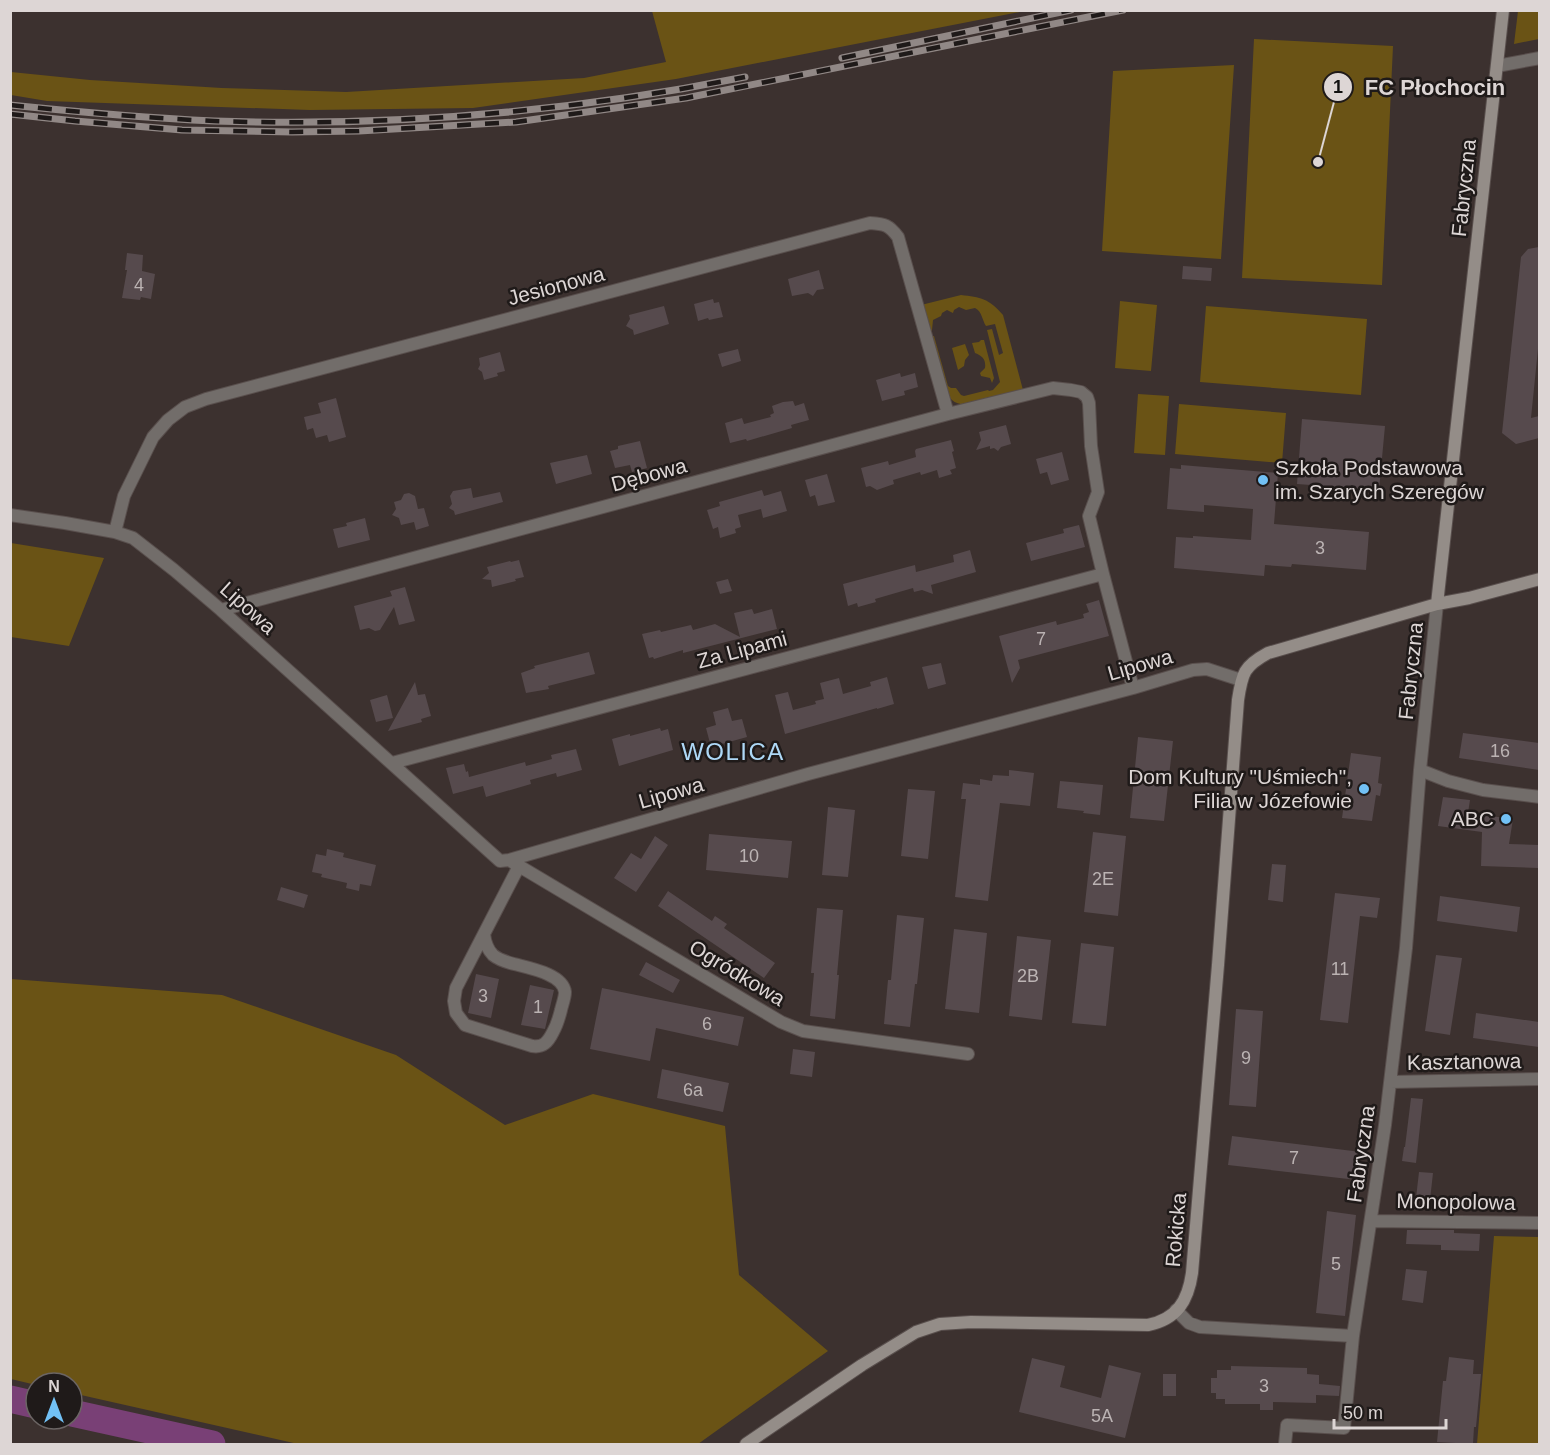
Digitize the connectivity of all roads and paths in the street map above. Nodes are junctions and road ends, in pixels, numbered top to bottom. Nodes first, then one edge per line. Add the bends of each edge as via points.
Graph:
1 (1503, 10) edge
2 (1539, 58) edge
3 (1497, 66) junction
4 (948, 414) junction
5 (10, 515) edge
6 (116, 532) junction
7 (1102, 574) junction
8 (1539, 579) edge
9 (1437, 604) junction
10 (221, 610) junction
11 (1241, 680) junction
12 (1133, 688) junction
13 (392, 763) junction
14 (1420, 770) junction
15 (1539, 797) edge
16 (514, 863) junction
17 (484, 934) junction
18 (968, 1054) dead end
19 (1539, 1079) edge
20 (1390, 1082) junction
21 (1371, 1221) junction
22 (1539, 1222) edge
23 (1176, 1310) junction
24 (1353, 1335) junction
25 (746, 1444) edge
26 (1285, 1444) edge

1 - 3 main road, Fabryczna
2 - 3 street
3 - 9 main road, Fabryczna
4 - 6 street, Jesionowa via 898,237 883,224 870,223 186,407 153,437 124,496
4 - 7 street, Dębowa via 1053,388 1081,392 1087,397 1098,492 1089,516
4 - 10 street, Dębowa
5 - 6 street, Lipowa
6 - 10 street, Lipowa via 133,538
7 - 12 street
7 - 13 street, Za Lipami
8 - 9 main road
9 - 11 main road via 1268,653 1247,667
9 - 14 street, Fabryczna
10 - 13 street, Lipowa
11 - 12 street, Lipowa via 1210,670 1193,670
11 - 23 main road, Rokicka via 1192,1273 1187,1296
12 - 16 street, Lipowa via 808,774
13 - 16 street, Lipowa via 500,861
14 - 15 street via 1483,790
14 - 20 street, Fabryczna
16 - 17 street
16 - 18 street, Ogródkowa via 754,1006 803,1031
17 - 17 street via 456,988 456,1013 465,1025 532,1046 544,1045 556,1026 565,993 563,986 542,972 498,959 486,945
19 - 20 street, Kasztanowa
20 - 21 street, Fabryczna
21 - 22 street, Monopolowa
21 - 24 street, Fabryczna
23 - 24 street via 1189,1323 1200,1327
23 - 25 main road via 1148,1325 940,1324 916,1332 862,1365
24 - 26 street, Fabryczna via 1344,1428 1287,1425

